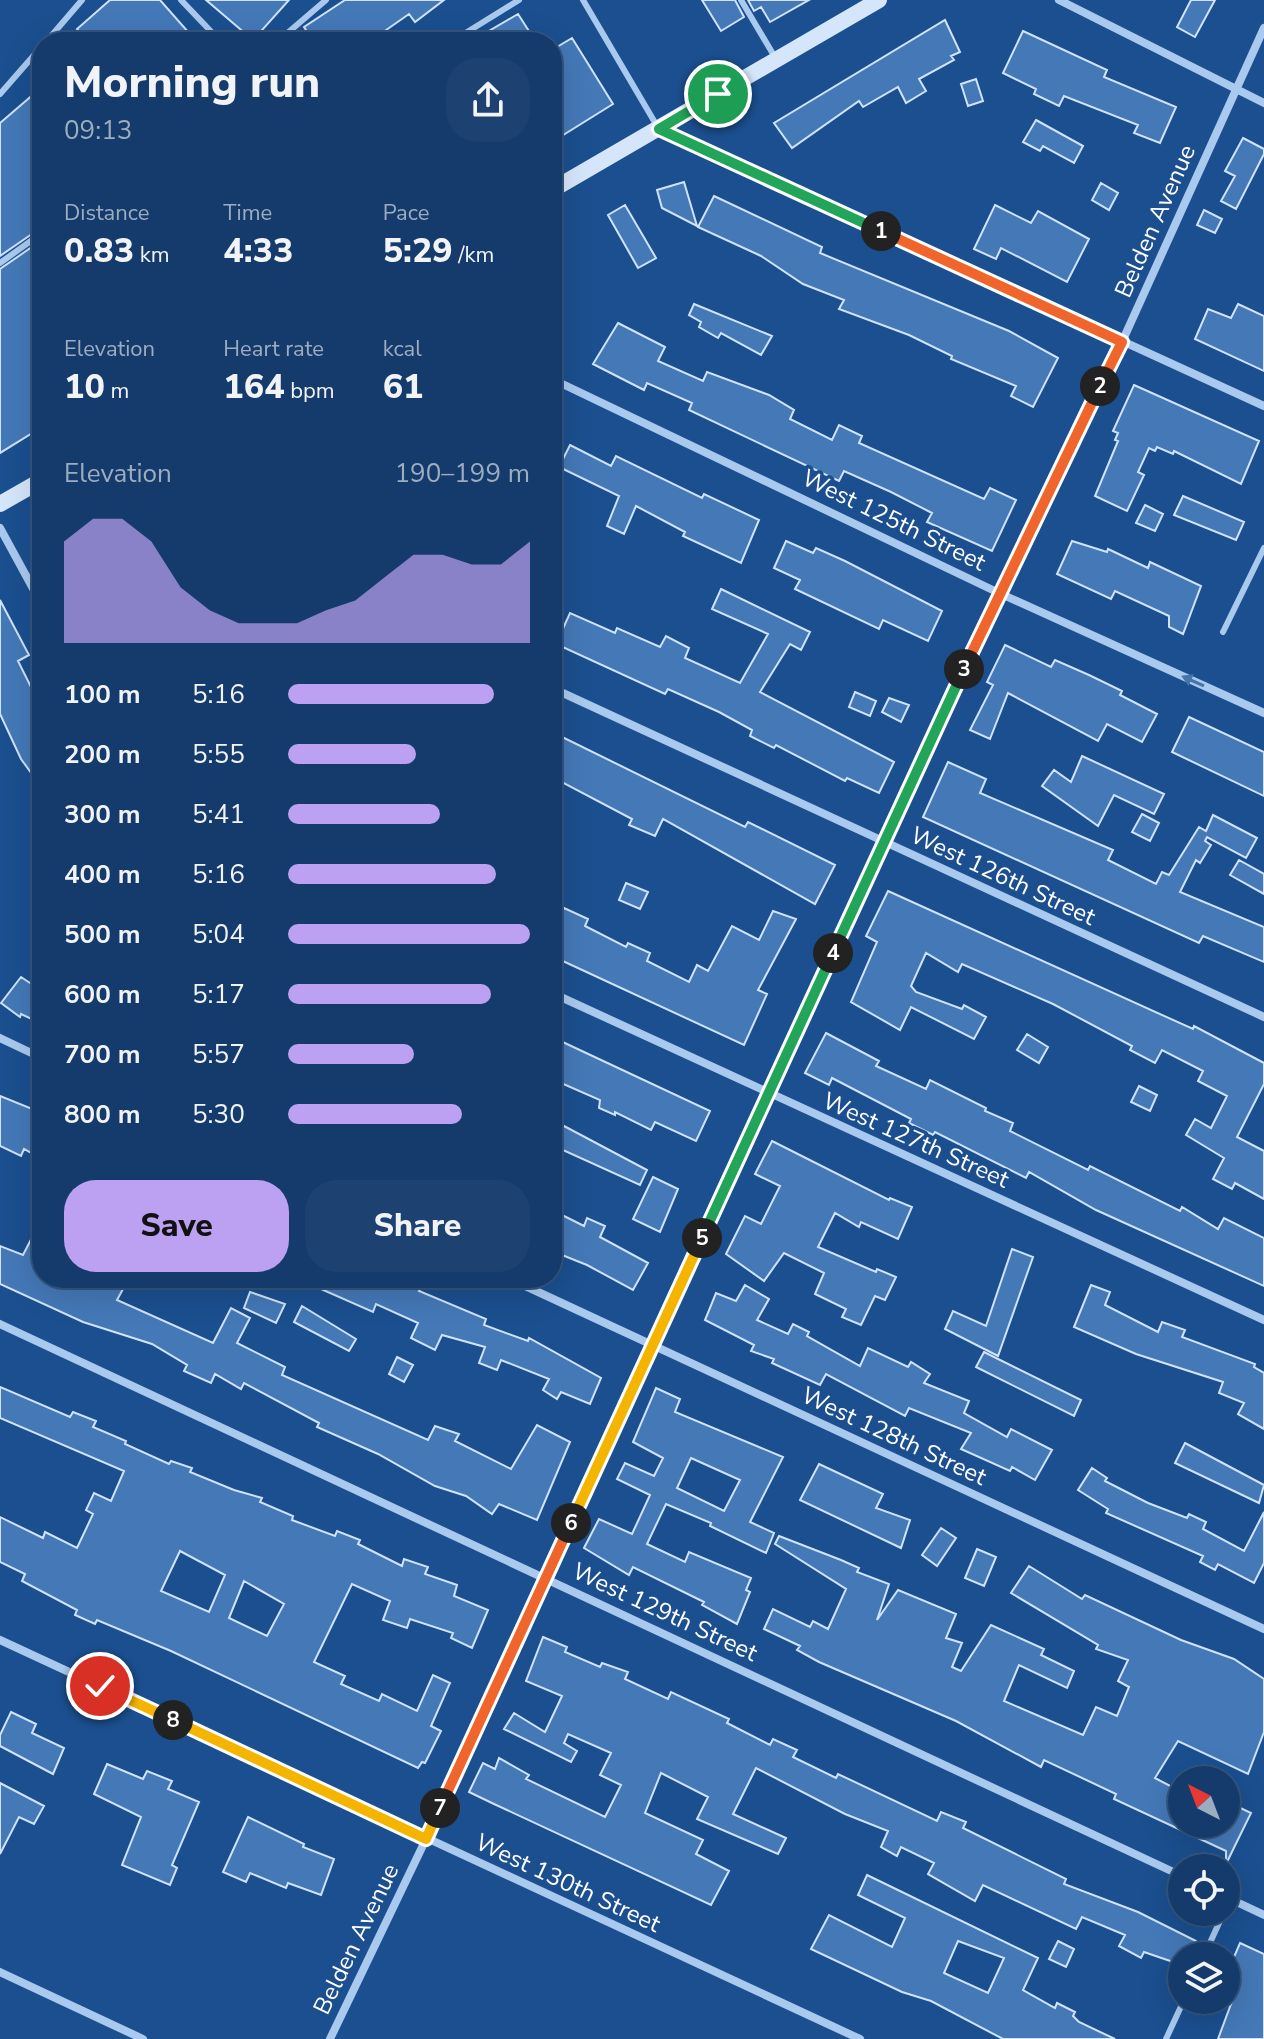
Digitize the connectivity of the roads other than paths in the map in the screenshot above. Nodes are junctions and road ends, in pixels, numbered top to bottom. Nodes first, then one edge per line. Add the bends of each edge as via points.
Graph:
1 (82, 0) edge
2 (181, 0) edge
3 (326, 0) edge
4 (519, 0) edge
5 (583, 0) edge
6 (741, 0) edge
7 (879, 0) edge
8 (1059, 0) edge
9 (1264, 28) edge
10 (54, 32) edge
11 (211, 32) edge
12 (289, 32) edge
13 (467, 32) edge
14 (32, 58) edge
15 (777, 60) junction
16 (1236, 91) junction
17 (0, 94) edge
18 (1264, 103) edge
19 (659, 129) junction
20 (562, 184) edge
21 (32, 240) edge
22 (0, 263) edge
23 (1122, 342) junction
24 (562, 384) edge
25 (1264, 406) edge
26 (32, 486) edge
27 (0, 504) edge
28 (0, 528) edge
29 (1264, 548) edge
30 (32, 587) edge
31 (999, 593) junction
32 (1223, 632) dead end
33 (562, 693) edge
34 (1264, 713) edge
35 (883, 843) junction
36 (562, 998) edge
37 (1264, 1017) edge
38 (0, 1038) edge
39 (32, 1053) edge
40 (768, 1095) junction
41 (529, 1288) edge
42 (1264, 1320) edge
43 (0, 1324) edge
44 (653, 1346) junction
45 (545, 1578) junction
46 (1264, 1629) edge
47 (0, 1640) edge
48 (426, 1839) junction
49 (1168, 1869) edge
50 (1240, 1904) edge
51 (1264, 1915) edge
52 (0, 1972) edge
53 (1178, 2014) edge
54 (143, 2039) edge
55 (330, 2039) edge
56 (860, 2039) edge
57 (1166, 2039) edge

1 - 10 lane
2 - 11 lane
3 - 12 lane
4 - 13 lane
5 - 19 lane
6 - 15 lane
7 - 15 street
8 - 16 street
9 - 16 street, Belden Avenue
14 - 17 lane
15 - 19 street
16 - 18 street
16 - 23 street, Belden Avenue
19 - 20 street
19 - 23 street
21 - 22 lane
23 - 25 street
23 - 31 street, Belden Avenue
24 - 31 street, West 125th Street
26 - 27 street
28 - 30 street
29 - 32 lane
34 -> 31 street, West 125th Street
31 - 35 street, Belden Avenue
33 - 35 street, West 126th Street
35 - 37 street, West 126th Street
35 - 40 street, Belden Avenue
36 - 40 street, West 127th Street
38 - 39 street
40 - 42 street, West 127th Street
40 - 44 street, Belden Avenue
41 - 44 street, West 128th Street
43 - 45 street, West 129th Street
44 - 45 street, Belden Avenue
44 - 46 street, West 128th Street
45 - 48 street, Belden Avenue
45 - 49 street, West 129th Street
47 - 48 street, West 130th Street
48 - 55 street, Belden Avenue
48 - 56 street, West 130th Street
50 - 51 street
52 - 54 street
53 - 57 lane

